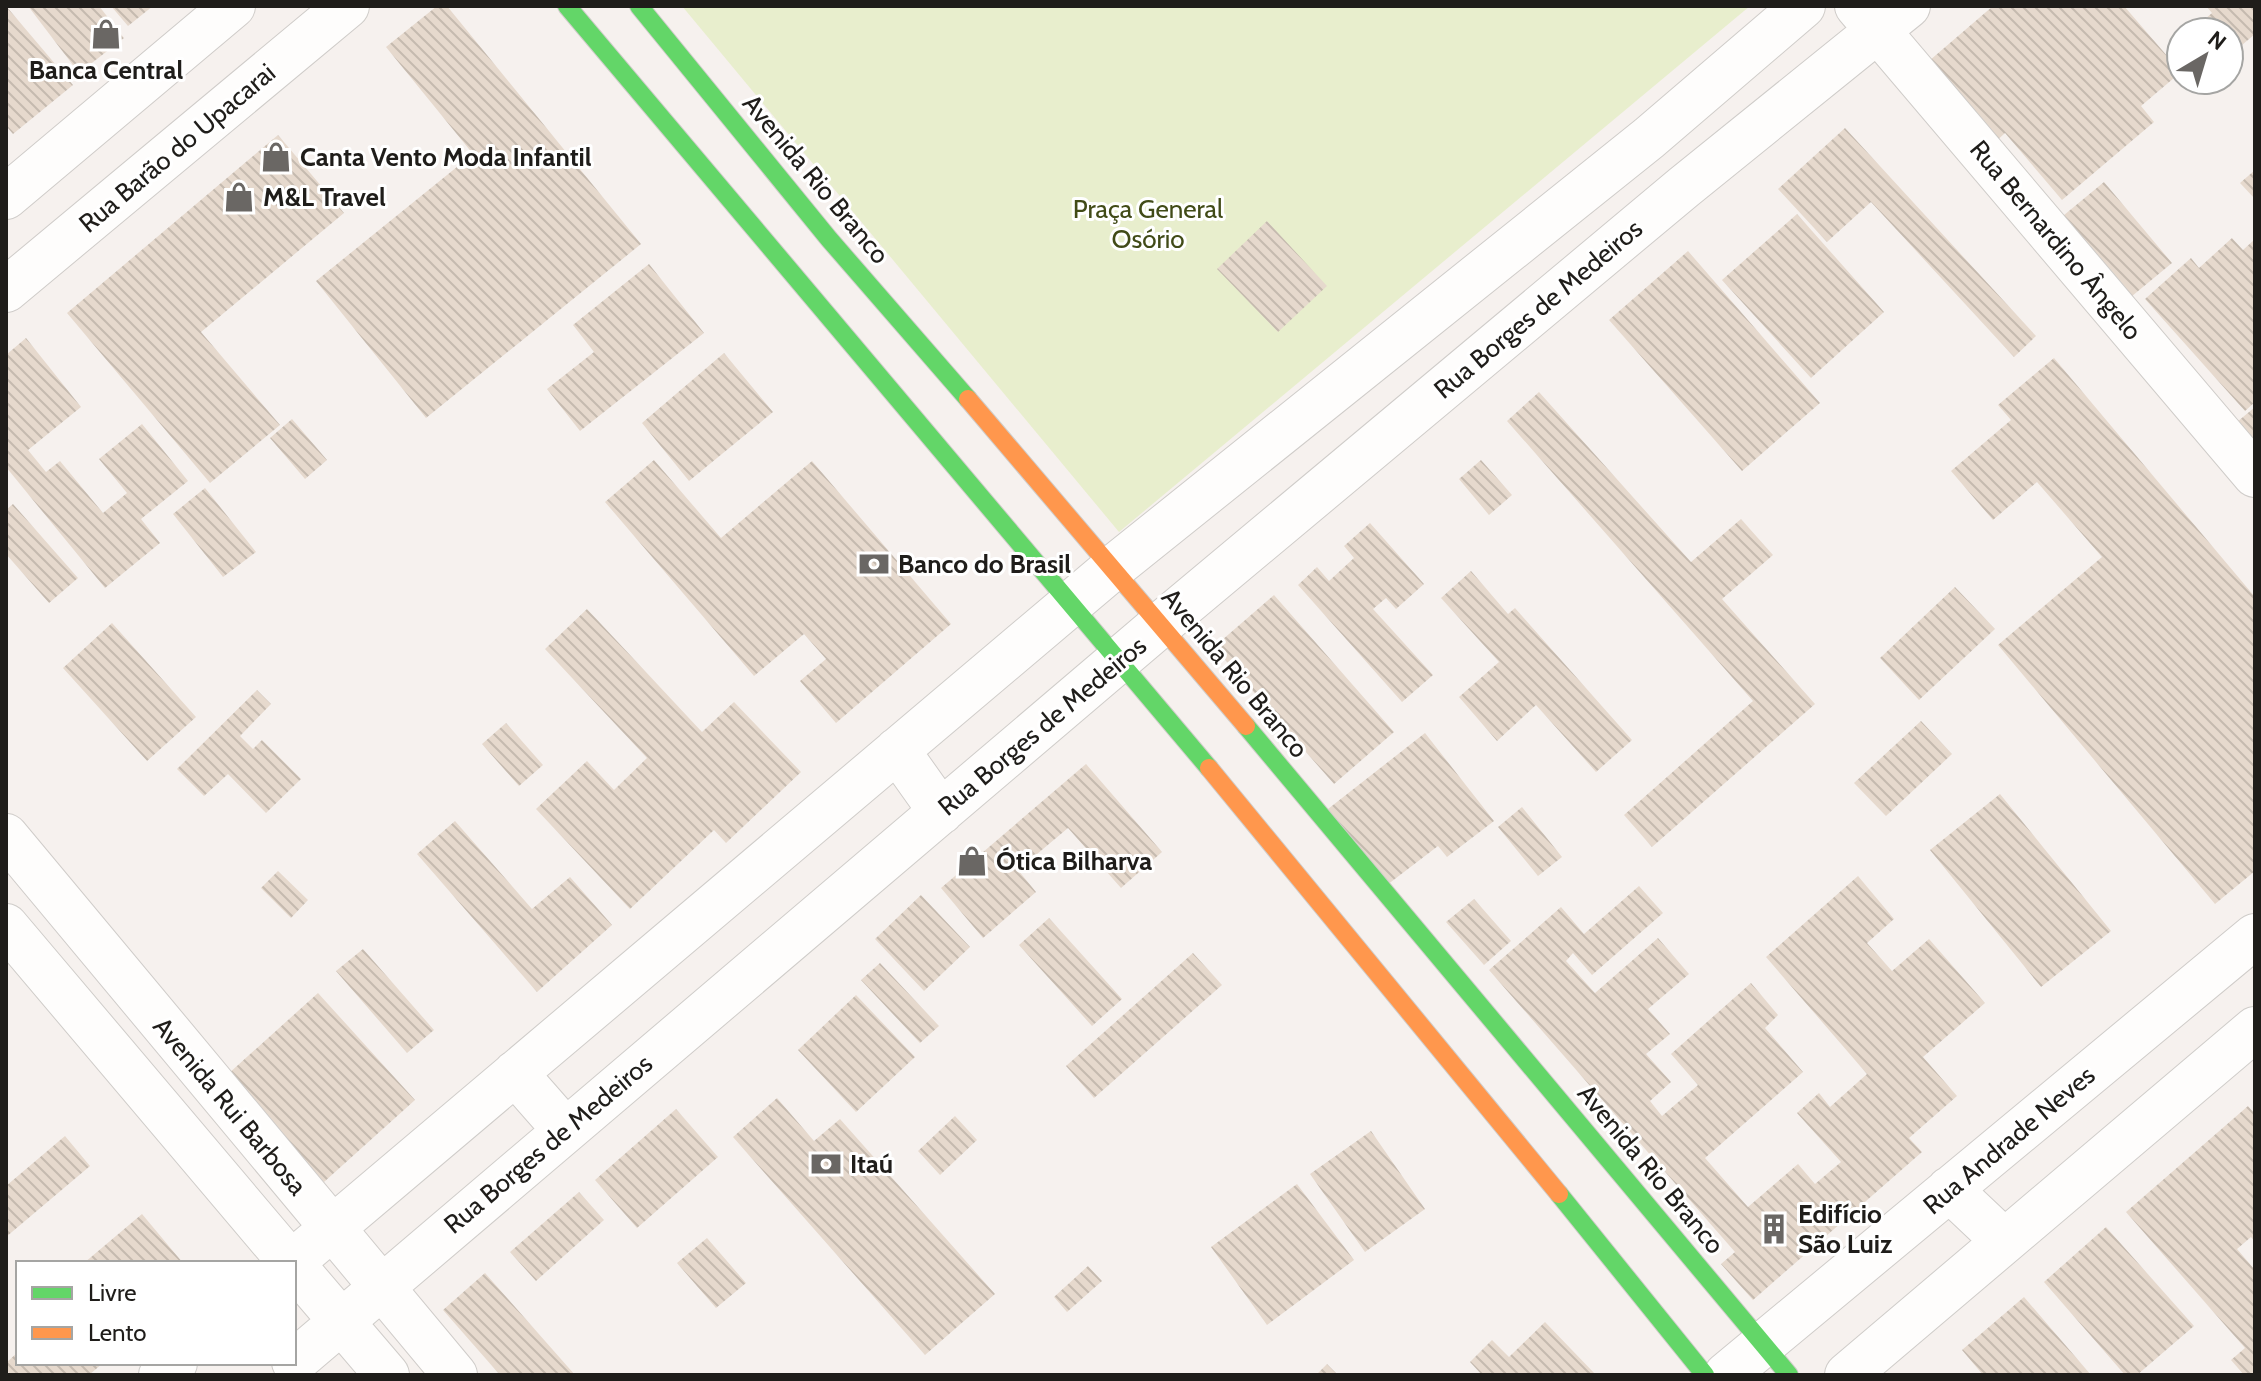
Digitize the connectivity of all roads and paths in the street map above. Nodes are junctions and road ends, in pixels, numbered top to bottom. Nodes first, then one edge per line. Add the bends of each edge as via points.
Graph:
1 (233, 6) edge
2 (347, 6) edge
3 (567, 6) edge
4 (639, 6) edge
5 (1803, 6) edge
6 (1881, 14) edge
7 (1649, 138) junction
8 (1684, 187) junction
9 (6, 197) edge
10 (818, 246) junction
11 (786, 270) junction
12 (6, 290) edge
13 (2255, 475) edge
14 (1114, 567) junction
15 (1070, 604) junction
16 (1160, 625) junction
17 (1118, 663) junction
18 (897, 750) junction
19 (941, 812) junction
20 (6, 836) edge
21 (6, 926) edge
22 (2255, 936) edge
23 (2255, 1029) edge
24 (515, 1073) junction
25 (565, 1130) junction
26 (1949, 1189) junction
27 (331, 1228) junction
28 (2004, 1241) junction
29 (289, 1261) edge
30 (295, 1261) edge
31 (296, 1269) edge
32 (379, 1287) junction
33 (341, 1322) junction
34 (1776, 1359) edge
35 (296, 1360) edge
36 (387, 1375) edge
37 (455, 1375) edge
38 (1705, 1375) edge
39 (1726, 1375) edge
40 (1847, 1375) edge

1 - 9 street
2 - 12 street, Rua Barão do Upacarai
3 - 11 street
4 - 10 street, Avenida Rio Branco
5 - 7 street
6 - 8 street, Rua Borges de Medeiros
6 - 13 street, Rua Bernardino Ângelo
7 - 8 street
7 - 14 street
8 - 16 street, Rua Borges de Medeiros
10 - 11 street
10 - 14 street, Avenida Rio Branco
11 - 15 street
14 - 15 street
14 - 16 street, Avenida Rio Branco
15 - 17 street
15 - 18 street
16 - 17 street, Rua Borges de Medeiros
16 - 34 street, Avenida Rio Branco via 1469,1004
17 - 19 street, Rua Borges de Medeiros
17 - 38 street via 1438,1032
18 - 19 street
18 - 24 street
19 - 25 street, Rua Borges de Medeiros
20 - 27 street, Avenida Rui Barbosa
21 - 29 street, Avenida Rui Barbosa
22 - 26 street, Rua Andrade Neves
23 - 28 street
24 - 25 street
24 - 27 street
25 - 32 street, Rua Borges de Medeiros
26 - 28 street
26 - 34 street, Rua Andrade Neves
27 - 30 street
27 - 32 street, Avenida Rui Barbosa
28 - 40 street
31 - 33 street, Avenida Rui Barbosa
32 - 33 street, Rua Borges de Medeiros
32 - 37 street, Avenida Rui Barbosa
33 - 35 street, Rua Borges de Medeiros
33 - 36 street, Avenida Rui Barbosa
34 - 39 street, Rua Andrade Neves

